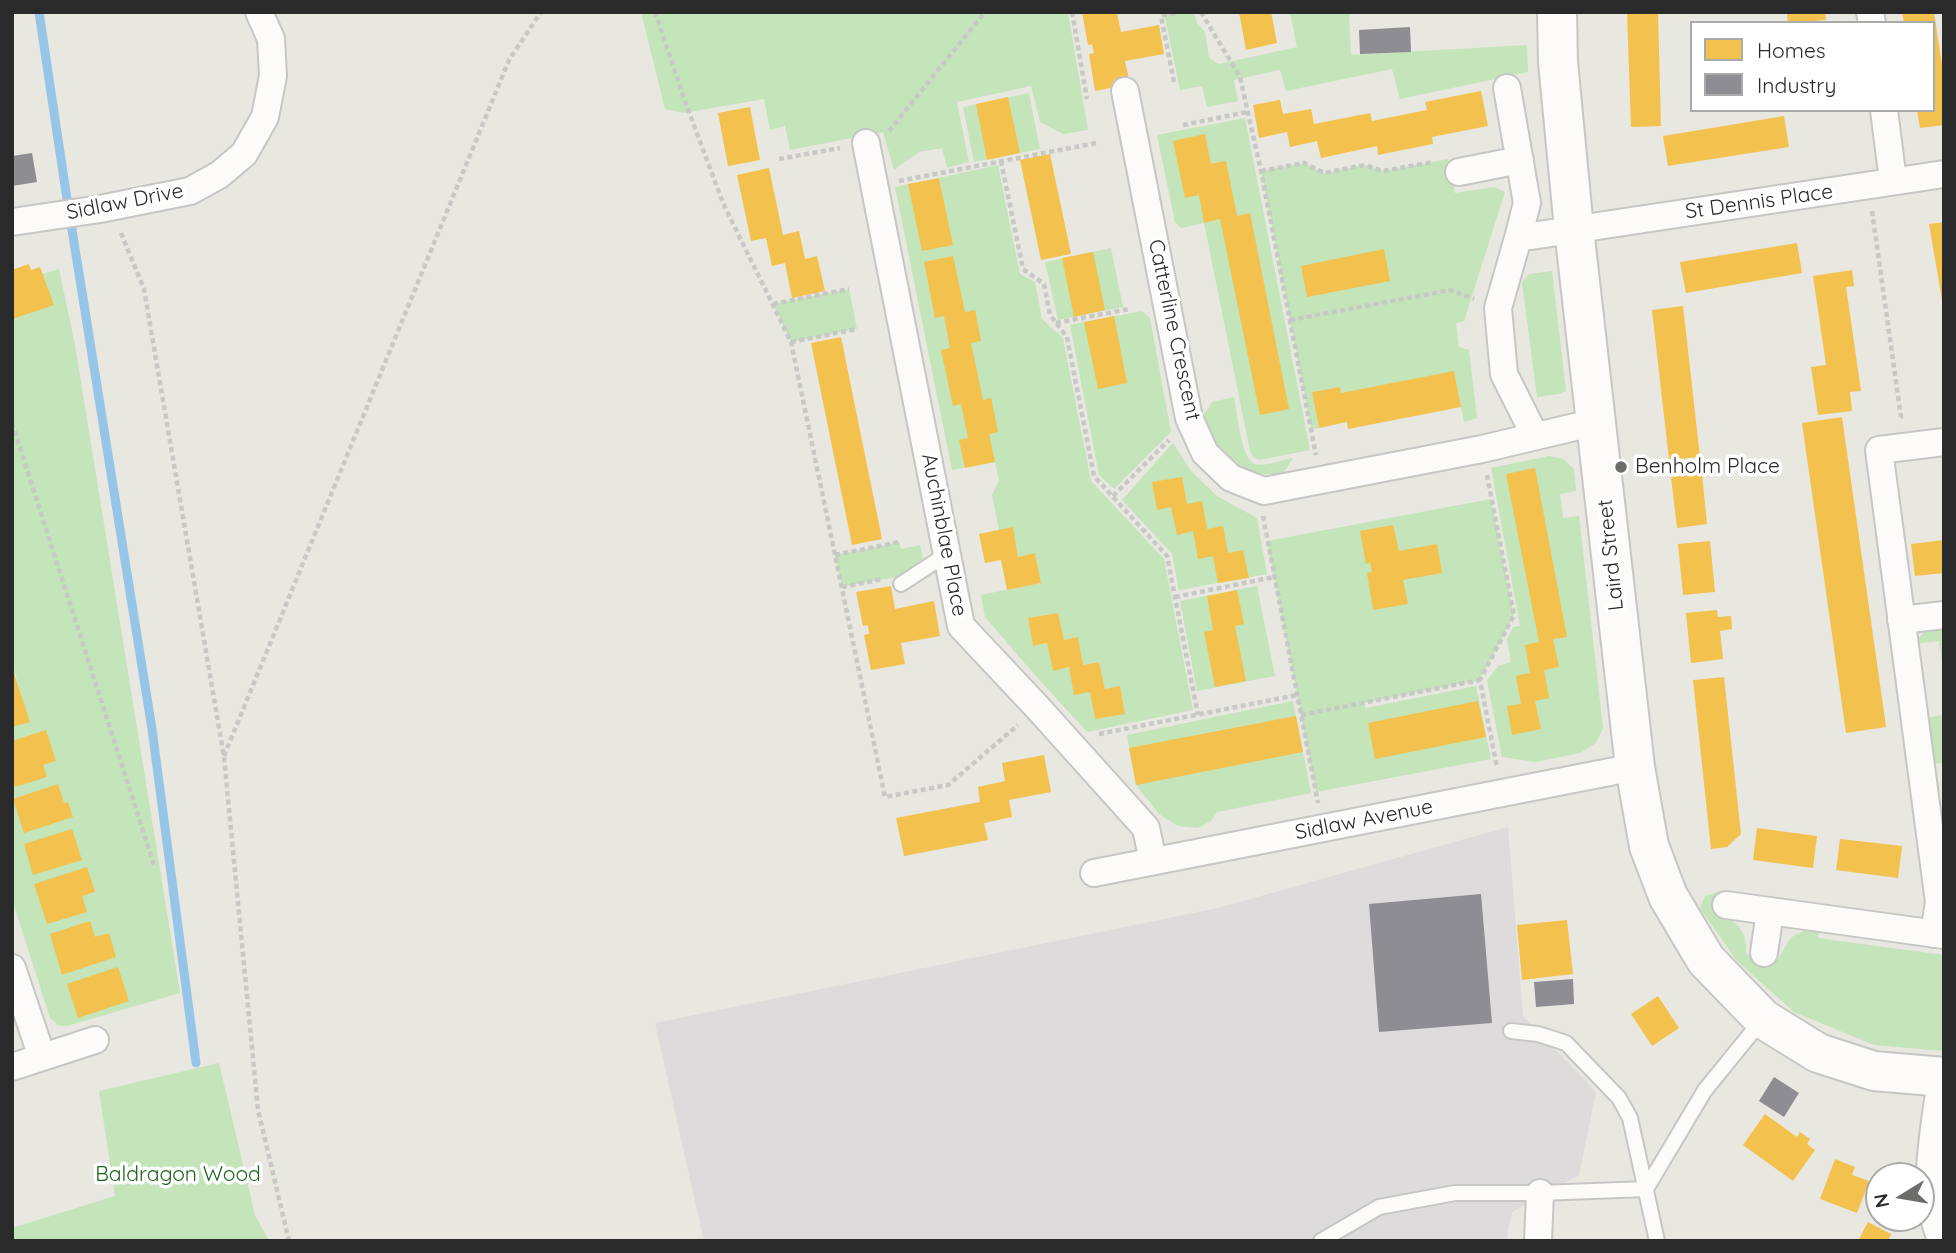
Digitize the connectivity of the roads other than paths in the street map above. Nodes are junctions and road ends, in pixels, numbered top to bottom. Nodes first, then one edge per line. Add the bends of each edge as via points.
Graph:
1 (259, 12) edge
2 (1557, 12) edge
3 (1507, 88) dead end
4 (1125, 92) dead end
5 (1884, 112) edge
6 (866, 143) road end
7 (1520, 160) junction
8 (1459, 172) road end
9 (1944, 174) edge
10 (1881, 183) junction
11 (12, 222) edge
12 (1574, 229) junction
13 (1518, 237) junction
14 (1596, 422) junction
15 (1535, 436) junction
16 (1944, 442) edge
17 (947, 554) junction
18 (901, 584) road end
19 (1944, 615) edge
20 (1901, 620) junction
21 (1635, 767) junction
22 (1153, 861) junction
23 (1094, 873) dead end
24 (1726, 905) dead end
25 (1770, 911) junction
26 (1939, 935) edge
27 (1764, 953) dead end
28 (12, 968) edge
29 (1763, 1019) junction
30 (1511, 1031) dead end
31 (95, 1040) dead end
32 (42, 1057) junction
33 (12, 1067) edge
34 (1942, 1077) edge
35 (1646, 1189) junction
36 (1540, 1194) junction
37 (1321, 1241) edge
38 (1538, 1241) edge
39 (1657, 1241) edge
40 (1942, 1241) edge

1 - 11 street, Sidlaw Drive via 271,39 273,76 265,117 244,154 190,191 109,217
2 - 12 street, Laird Street
3 - 7 street
4 - 15 street, Catterline Crescent via 1189,418 1205,453 1231,478 1265,491
5 - 10 street
6 - 17 street, Auchinblae Place
7 - 8 street
7 - 13 street via 1527,203
9 - 10 street, St Dennis Place
10 - 12 street, St Dennis Place
12 - 13 street
12 - 14 street, Laird Street
13 - 15 street via 1498,308 1504,374
14 - 15 street
14 - 21 street, Laird Street
16 - 20 street via 1879,450
17 - 18 lane
17 - 22 street, Auchinblae Place via 961,626 1146,828
19 - 20 street
20 - 26 street via 1939,902
21 - 22 street, Sidlaw Avenue
21 - 29 street, Laird Street via 1649,846 1668,896 1706,960
22 - 23 street, Sidlaw Avenue
24 - 25 street
25 - 26 street
25 - 27 street
28 - 32 street
29 - 34 street, Laird Street via 1818,1053 1874,1071
29 - 35 lane via 1705,1090
30 - 35 lane via 1566,1042 1619,1098 1630,1118
31 - 32 street
32 - 33 street
34 - 40 street via 1931,1196
35 - 36 lane
35 - 39 lane
36 - 37 lane via 1455,1192 1379,1207
36 - 38 street

